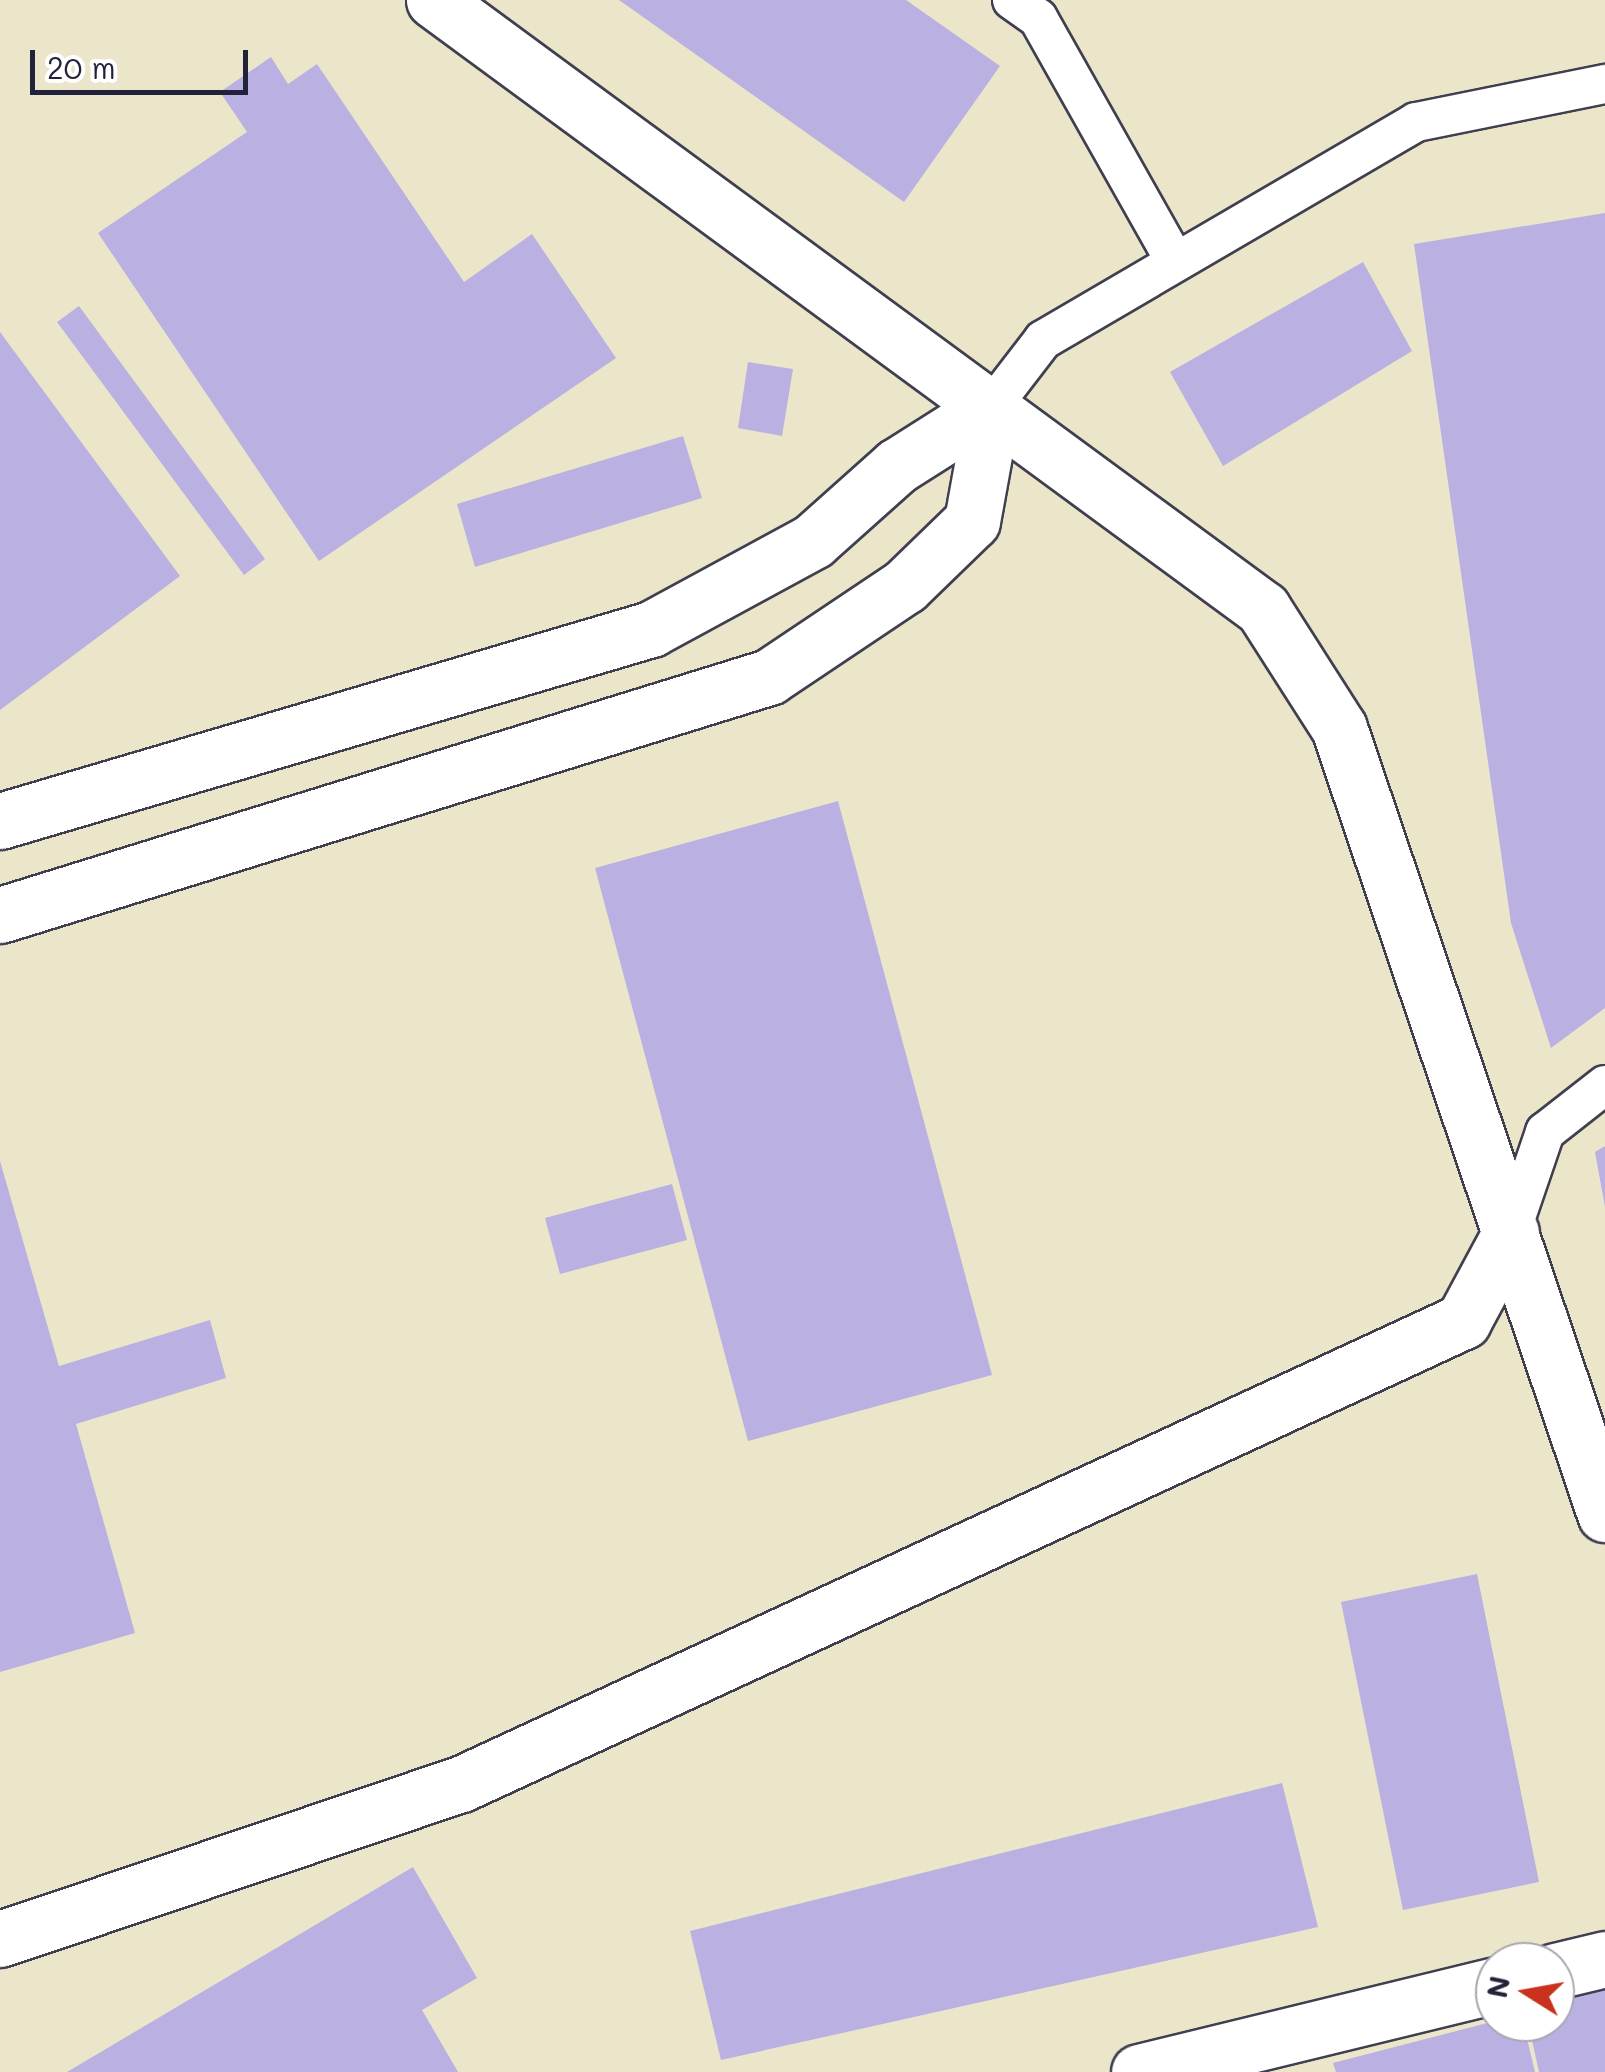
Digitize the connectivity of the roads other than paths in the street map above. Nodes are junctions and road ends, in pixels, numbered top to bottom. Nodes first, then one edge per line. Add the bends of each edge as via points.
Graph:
1 (434, 0) edge
2 (1012, 0) edge
3 (1605, 84) edge
4 (1174, 258) junction
5 (993, 404) junction
6 (0, 821) edge
7 (0, 914) edge
8 (1605, 1085) edge
9 (1511, 1232) junction
10 (1605, 1514) edge
11 (0, 1939) edge
12 (1605, 1959) edge
13 (1575, 1966) edge
14 (1475, 1991) edge
15 (1139, 2072) edge

1 - 5 street
2 - 4 lane via 1038,18
3 - 4 lane via 1416,122
4 - 5 lane via 1043,340
5 - 6 street via 897,466 813,541 651,629
5 - 7 street via 972,521 904,586 769,678
5 - 9 street via 1264,609 1310,674 1338,728
8 - 9 lane via 1545,1132
9 - 10 street
9 - 11 street via 1463,1322 461,1784
12 - 13 street
14 - 15 street

